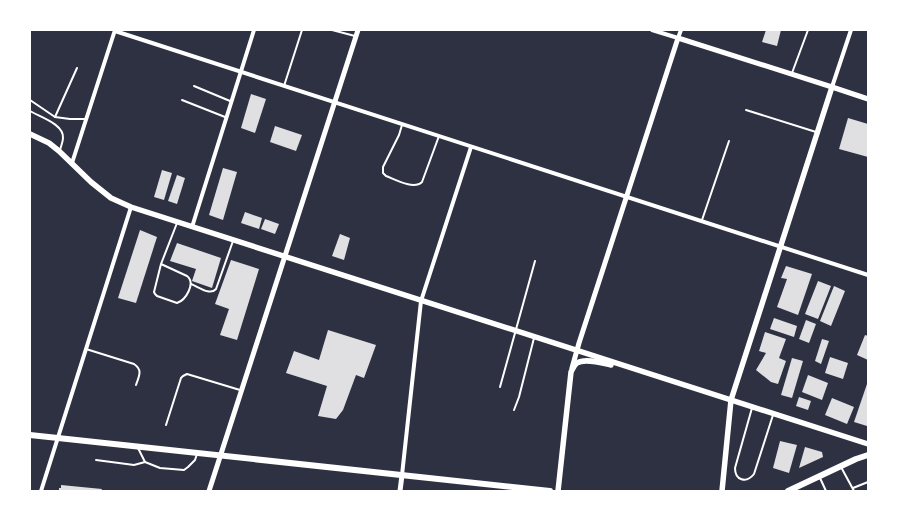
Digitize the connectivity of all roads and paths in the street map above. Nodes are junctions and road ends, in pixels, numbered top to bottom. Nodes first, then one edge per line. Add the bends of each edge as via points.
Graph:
1 (115, 30) edge
2 (254, 30) edge
3 (302, 30) edge
4 (332, 30) edge
5 (358, 30) edge
6 (652, 30) edge
7 (681, 30) edge
8 (808, 30) edge
9 (851, 30) edge
10 (356, 36) junction
11 (678, 38) junction
12 (77, 68) dead end
13 (241, 72) junction
14 (792, 74) junction
15 (194, 86) dead end
16 (284, 86) junction
17 (832, 87) junction
18 (868, 99) edge
19 (30, 100) edge
20 (182, 100) dead end
21 (232, 102) junction
22 (334, 102) junction
23 (35, 103) junction
24 (30, 104) edge
25 (746, 110) dead end
26 (30, 111) edge
27 (55, 117) junction
28 (226, 117) junction
29 (86, 119) junction
30 (403, 124) junction
31 (818, 132) junction
32 (30, 134) edge
33 (439, 136) junction
34 (729, 141) dead end
35 (472, 146) junction
36 (59, 151) junction
37 (72, 163) junction
38 (627, 197) junction
39 (131, 207) junction
40 (702, 221) junction
41 (178, 222) junction
42 (192, 227) junction
43 (233, 240) junction
44 (780, 247) junction
45 (284, 257) junction
46 (535, 261) dead end
47 (161, 264) junction
48 (868, 275) edge
49 (191, 284) junction
50 (421, 301) junction
51 (515, 331) junction
52 (534, 337) junction
53 (86, 349) junction
54 (577, 351) junction
55 (631, 368) junction
56 (571, 372) junction
57 (136, 385) dead end
58 (500, 387) dead end
59 (242, 390) junction
60 (731, 400) junction
61 (752, 407) junction
62 (514, 410) dead end
63 (773, 414) junction
64 (166, 425) dead end
65 (30, 435) edge
66 (57, 438) junction
67 (868, 444) edge
68 (138, 447) junction
69 (197, 453) junction
70 (220, 455) junction
71 (868, 455) edge
72 (96, 460) dead end
73 (145, 462) junction
74 (840, 466) junction
75 (402, 475) junction
76 (819, 477) junction
77 (868, 482) edge
78 (853, 488) junction
79 (41, 491) edge
80 (209, 491) edge
81 (400, 491) edge
82 (550, 491) edge
83 (558, 491) edge
84 (722, 491) edge
85 (788, 491) edge
86 (826, 491) edge
87 (854, 491) edge

1 - 13 street
1 - 29 street
2 - 13 street
3 - 16 lane
4 - 10 lane
5 - 10 street
6 - 11 street
7 - 11 street
8 - 14 lane
9 - 17 street
10 - 22 street
11 - 14 street
11 - 38 street
12 - 27 lane
13 - 16 street
13 - 21 street
14 - 17 street
15 - 21 lane
16 - 22 street
17 - 18 main road
17 - 31 main road
19 - 23 lane
20 - 28 lane
21 - 28 street
22 - 30 street
22 - 45 street
23 - 24 lane
23 - 27 lane
25 - 31 lane
26 - 36 lane via 57,125 63,138
27 - 29 lane
28 - 42 street
29 - 37 street
30 - 33 street
30 - 33 lane via 383,167 384,173 414,186 422,182
31 - 44 main road
32 - 36 main road
33 - 35 street
34 - 40 lane
35 - 38 street
35 - 50 street
36 - 37 main road
37 - 39 main road via 111,198
38 - 40 street
38 - 54 street
39 - 41 main road
39 - 53 street
40 - 44 street
41 - 42 main road
41 - 47 lane
42 - 43 main road
43 - 45 main road
43 - 49 lane via 216,289 210,292
44 - 48 street
44 - 60 main road
45 - 50 main road
45 - 59 street
46 - 51 lane
47 - 49 lane via 189,277
47 - 49 lane via 154,292 157,296 181,302
50 - 51 main road
50 - 75 street
51 - 52 main road
51 - 58 lane
52 - 54 main road
52 - 62 lane via 520,397
53 - 57 lane via 139,367
53 - 66 street
54 - 55 main road
54 - 56 street
55 - 56 main road via 586,360 575,365
55 - 60 main road
56 - 83 main road
59 - 64 lane via 187,374 181,378
59 - 70 street
60 - 61 main road
60 - 84 main road
61 - 63 main road
61 - 63 lane via 735,468 738,477 743,480 750,479 754,474
63 - 67 main road
65 - 66 main road
66 - 68 main road
66 - 79 street
68 - 69 main road
68 - 73 lane
69 - 70 main road
69 - 73 lane via 195,460 184,470 160,468
70 - 75 main road
70 - 80 street
71 - 74 main road
72 - 73 lane via 134,465
74 - 76 main road
74 - 78 lane
75 - 81 street
75 - 82 main road
76 - 85 main road
76 - 86 lane
77 - 78 lane
78 - 87 lane

